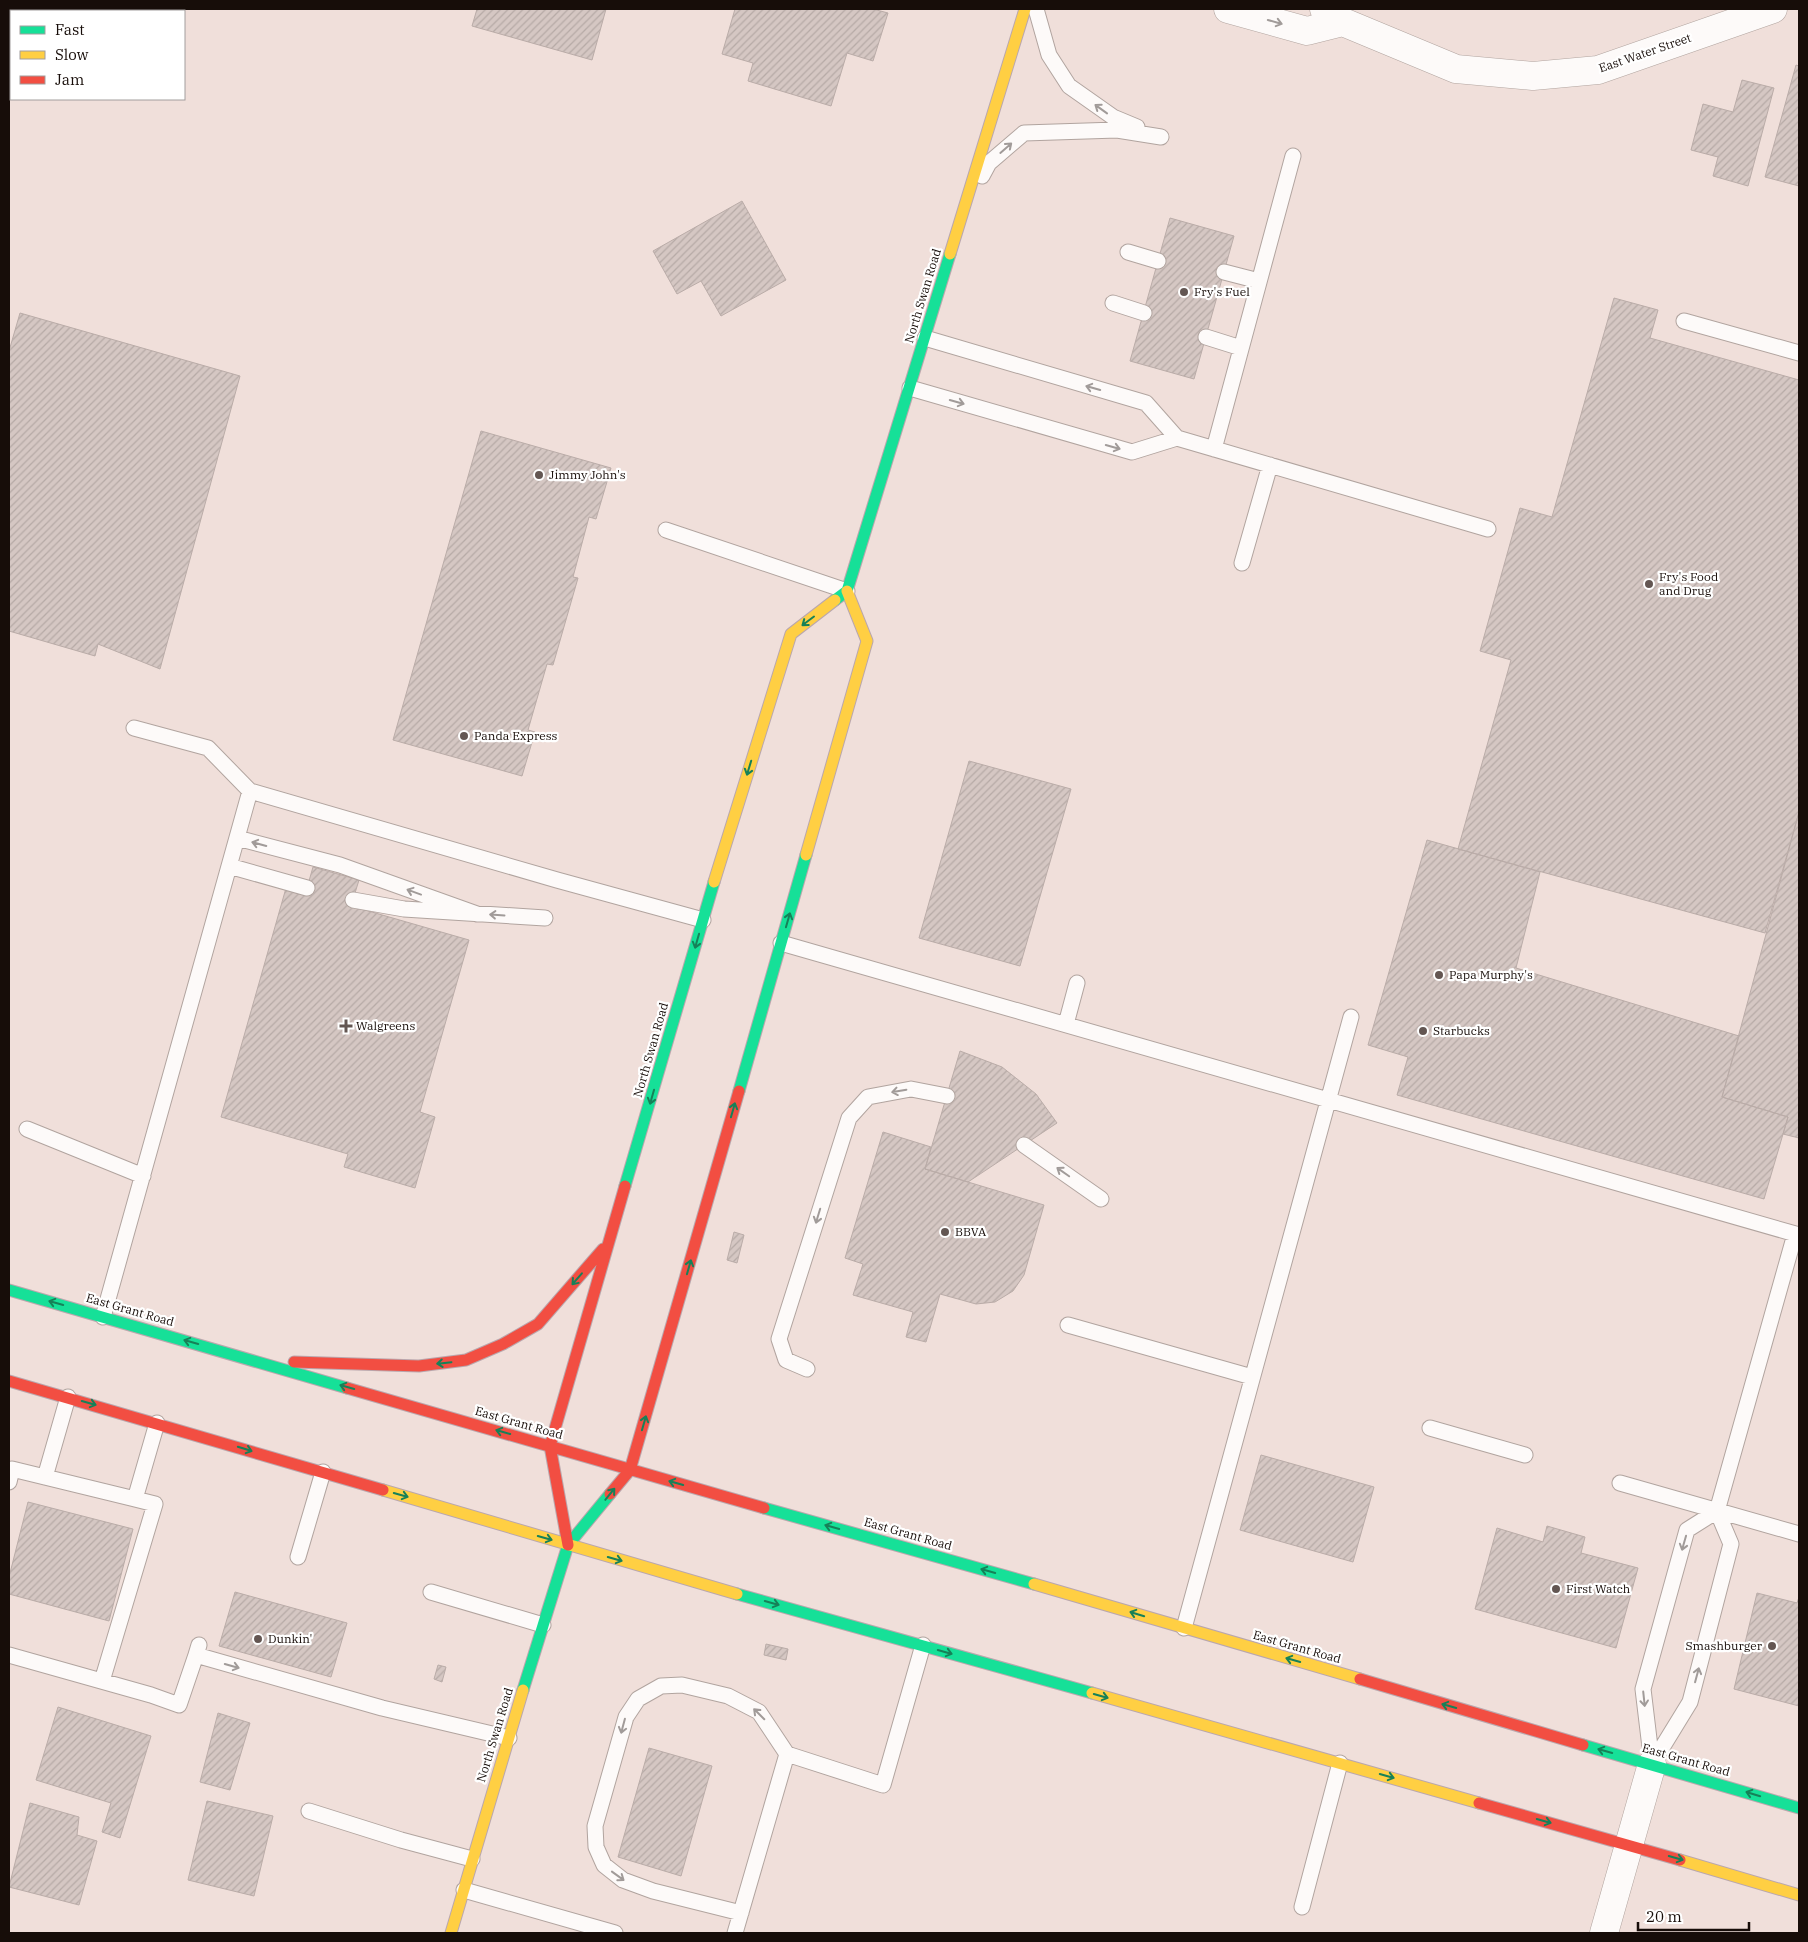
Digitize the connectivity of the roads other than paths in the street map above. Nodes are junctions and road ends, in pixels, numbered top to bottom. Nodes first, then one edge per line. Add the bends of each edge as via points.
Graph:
1 (1025, 9) edge
2 (1036, 9) edge
3 (1228, 9) edge
4 (1773, 9) edge
5 (1333, 16) edge
6 (1293, 156) dead end
7 (962, 218) junction
8 (1128, 252) dead end
9 (1158, 261) dead end
10 (1224, 272) dead end
11 (1259, 281) junction
12 (1113, 303) dead end
13 (1144, 312) dead end
14 (1684, 321) dead end
15 (1206, 337) dead end
16 (925, 338) junction
17 (1241, 348) junction
18 (1799, 353) edge
19 (910, 388) junction
20 (1177, 438) junction
21 (1214, 449) junction
22 (1270, 466) junction
23 (1488, 529) dead end
24 (666, 530) dead end
25 (1242, 563) dead end
26 (847, 591) junction
27 (134, 728) dead end
28 (250, 791) junction
29 (237, 838) junction
30 (229, 866) junction
31 (307, 888) dead end
32 (353, 900) dead end
33 (476, 914) junction
34 (545, 918) dead end
35 (703, 920) junction
36 (781, 943) junction
37 (1077, 983) dead end
38 (1351, 1017) dead end
39 (1066, 1024) junction
40 (947, 1096) dead end
41 (1328, 1099) junction
42 (27, 1129) dead end
43 (1024, 1145) dead end
44 (142, 1176) junction
45 (1101, 1199) dead end
46 (1797, 1234) edge
47 (609, 1242) junction
48 (9, 1290) edge
49 (103, 1317) junction
50 (1068, 1325) dead end
51 (256, 1361) junction
52 (806, 1369) dead end
53 (1252, 1376) junction
54 (9, 1381) edge
55 (68, 1397) junction
56 (157, 1423) junction
57 (1430, 1428) dead end
58 (550, 1446) junction
59 (1525, 1456) dead end
60 (630, 1470) junction
61 (322, 1472) junction
62 (45, 1477) junction
63 (9, 1482) edge
64 (1620, 1483) dead end
65 (135, 1499) junction
66 (1718, 1511) junction
67 (1799, 1534) edge
68 (568, 1545) junction
69 (298, 1557) dead end
70 (431, 1592) dead end
71 (543, 1625) junction
72 (1184, 1628) junction
73 (923, 1646) junction
74 (9, 1655) edge
75 (102, 1681) junction
76 (509, 1738) junction
77 (787, 1754) junction
78 (1340, 1763) junction
79 (1652, 1764) junction
80 (1799, 1808) edge
81 (309, 1811) dead end
82 (1629, 1845) junction
83 (472, 1860) junction
84 (464, 1890) junction
85 (1799, 1895) edge
86 (1302, 1907) dead end
87 (741, 1913) junction
88 (451, 1933) edge
89 (615, 1933) edge
90 (735, 1933) edge
91 (1604, 1933) edge

1 - 7 main road, North Swan Road
7 -> 2 lane via 989,163 1024,133 1118,130 1161,137 1113,117 1069,86 1049,55
3 -> 5 street, East Water Street via 1307,31
4 - 5 street, East Water Street via 1598,70 1533,76 1456,69
6 - 11 lane
7 - 16 main road, North Swan Road
8 - 9 lane
10 - 11 lane
11 - 17 lane
12 - 13 lane
14 - 18 lane
15 - 17 lane
16 - 19 main road, North Swan Road
20 -> 16 lane via 1146,403
17 - 21 lane
19 -> 20 lane via 1132,452
19 - 26 main road, North Swan Road
20 - 21 lane
21 - 22 lane
22 - 23 lane
22 - 25 lane
24 - 26 lane
26 -> 35 main road, North Swan Road via 791,634
36 -> 26 main road, North Swan Road via 868,641
27 - 28 lane via 208,748
28 - 29 lane
28 - 35 lane
29 - 30 lane
33 -> 29 lane via 340,865
30 - 31 lane
30 - 44 lane
32 - 33 lane
34 -> 33 lane
35 -> 47 main road, North Swan Road
36 - 39 lane
60 -> 36 main road, North Swan Road
37 - 39 lane
38 - 41 lane
39 - 41 lane
40 -> 52 lane via 911,1089 868,1096 849,1118 779,1339 786,1360
41 - 46 lane
41 - 53 lane
42 - 44 lane
45 -> 43 lane
44 - 49 lane
46 - 66 lane
47 -> 51 main road via 538,1324 466,1360 419,1366
47 - 58 main road, North Swan Road
49 -> 48 main road, East Grant Road
51 -> 49 main road, East Grant Road
50 - 53 lane
58 -> 51 main road, East Grant Road
53 - 72 lane
54 - 55 main road
55 -> 56 main road
55 - 62 lane
56 -> 61 main road
56 - 65 lane
57 - 59 lane
58 - 60 main road, East Grant Road
58 - 68 main road, North Swan Road
68 -> 60 main road, North Swan Road
72 -> 60 main road, East Grant Road
61 -> 68 main road
61 - 69 lane
62 - 63 lane via 12,1469
62 - 65 lane
64 - 66 lane
65 - 75 lane via 155,1504
66 - 67 lane
79 -> 66 lane via 1690,1702 1707,1637 1731,1544
66 -> 79 lane via 1687,1530 1643,1689
68 - 71 main road, North Swan Road
68 -> 73 main road
70 - 71 lane
71 - 76 main road, North Swan Road
79 -> 72 main road, East Grant Road
73 - 77 lane via 883,1784
73 -> 78 main road
74 - 75 lane
75 -> 76 lane via 179,1705 197,1650 382,1708
76 - 83 main road, North Swan Road
77 - 87 lane
77 -> 87 lane via 760,1712 728,1696 682,1685 661,1686 638,1698 626,1716 595,1826 596,1847 604,1865 623,1880 653,1891
78 -> 82 main road
78 - 86 lane
80 -> 79 main road, East Grant Road
79 - 82 street
81 - 83 lane
82 -> 85 main road
82 - 91 street
83 - 84 main road, North Swan Road
84 - 88 main road, North Swan Road
84 - 89 lane
87 - 90 lane

